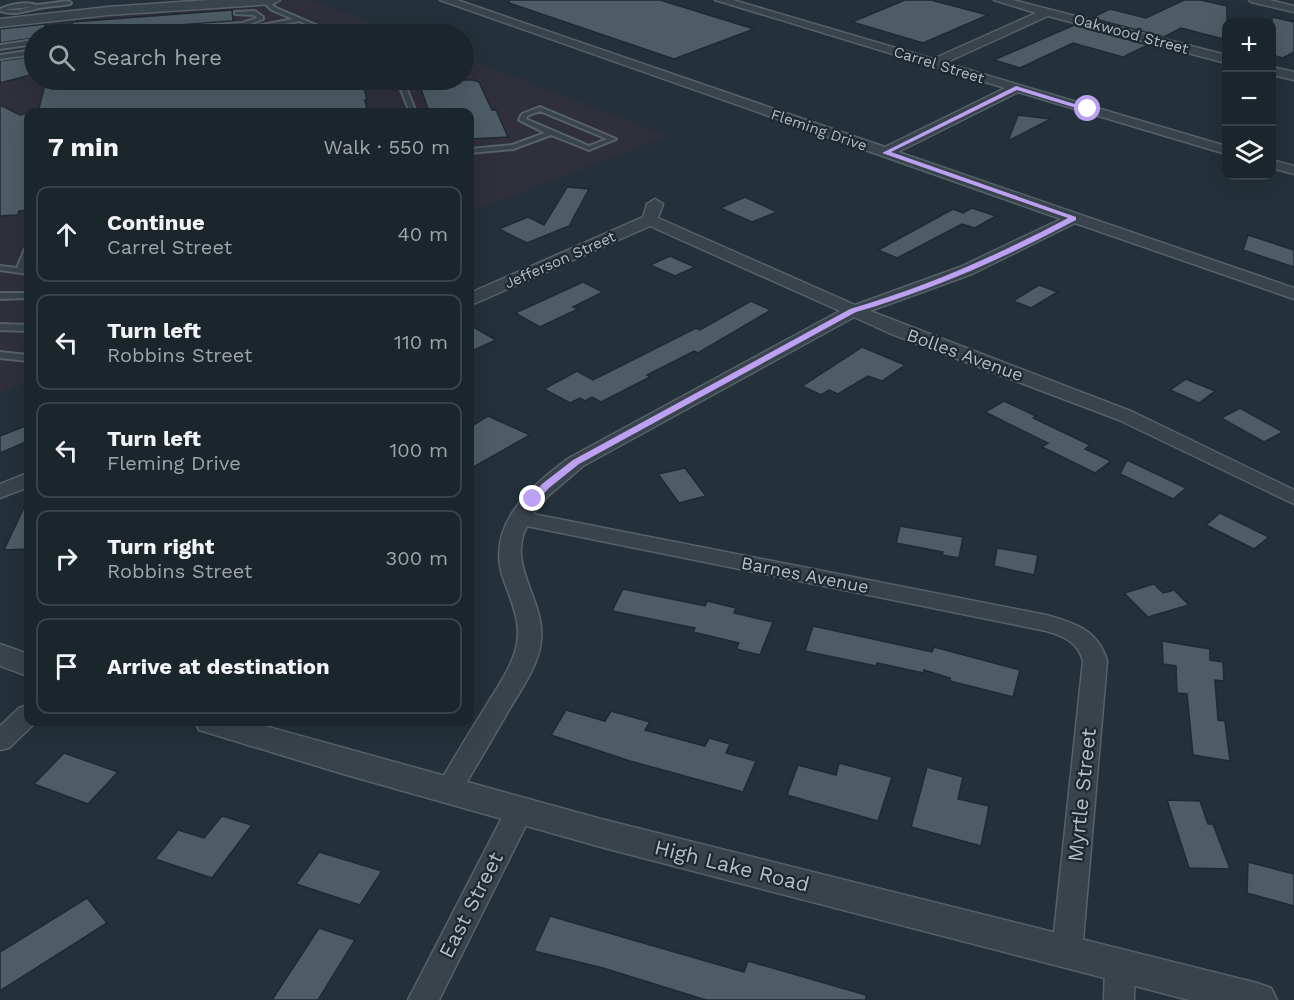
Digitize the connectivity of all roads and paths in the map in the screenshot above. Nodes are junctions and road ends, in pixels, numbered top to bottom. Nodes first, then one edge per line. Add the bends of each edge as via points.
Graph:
1 (273, 0) edge
2 (446, 0) edge
3 (722, 0) edge
4 (1000, 0) edge
5 (1255, 0) edge
6 (265, 1) edge
7 (68, 6) edge
8 (36, 7) junction
9 (1294, 9) edge
10 (1048, 12) junction
11 (237, 13) dead end
12 (299, 19) junction
13 (0, 22) edge
14 (246, 24) edge
15 (278, 24) edge
16 (311, 24) edge
17 (24, 43) edge
18 (0, 47) edge
19 (24, 53) edge
20 (0, 57) edge
21 (1222, 58) edge
22 (934, 63) junction
23 (1276, 71) edge
24 (1294, 76) edge
25 (1016, 88) junction
26 (404, 90) edge
27 (411, 108) edge
28 (551, 133) junction
29 (1222, 149) edge
30 (474, 152) edge
31 (885, 153) junction
32 (1276, 165) edge
33 (1294, 170) edge
34 (652, 212) joint
35 (1074, 218) junction
36 (0, 268) edge
37 (24, 271) edge
38 (1294, 294) edge
39 (0, 296) edge
40 (24, 296) edge
41 (474, 297) edge
42 (853, 311) junction
43 (0, 327) edge
44 (24, 328) edge
45 (0, 356) edge
46 (24, 358) edge
47 (24, 481) edge
48 (0, 492) edge
49 (1294, 498) edge
50 (521, 518) junction
51 (1086, 641) joint
52 (0, 655) edge
53 (24, 664) edge
54 (24, 718) edge
55 (225, 726) edge
56 (0, 741) edge
57 (448, 792) junction
58 (519, 811) junction
59 (1066, 952) junction
60 (1120, 965) junction
61 (423, 1000) edge
62 (1119, 1000) edge
63 (1257, 1000) edge

1 - 6 street
2 - 31 street, Fleming Drive
3 - 22 street, Carrel Street
4 - 10 street, Oakwood Street
5 - 9 street
6 - 7 street
6 - 12 lane
7 - 8 lane
7 - 13 street
8 - 8 lane via 27,5 2,10 11,12
10 - 21 street, Oakwood Street
10 - 22 street
11 - 14 lane via 255,13 261,18
12 - 15 lane
12 - 16 lane
17 - 18 lane
19 - 20 lane
22 - 25 street, Carrel Street
23 - 24 street
25 - 29 street, Carrel Street
25 - 31 street
26 - 27 lane
28 - 28 lane via 589,148 613,139 540,109 524,114 522,120
28 - 30 lane via 513,147
31 - 35 street, Fleming Drive
32 - 33 street
34 - 41 street, Jefferson Street
34 - 42 street, Bolles Avenue
35 - 38 street, Fleming Drive
35 - 42 street via 1006,254
36 - 37 lane
39 - 40 lane
42 - 49 street, Bolles Avenue via 1126,416
42 - 50 street via 576,462 545,486
43 - 44 lane
45 - 46 lane
47 - 48 street
50 - 51 street, Barnes Avenue via 1046,622 1069,629
50 - 57 street via 513,532 509,561 530,618 529,644 518,673
51 - 59 street, Myrtle Street via 1095,662
52 - 53 street
54 - 56 street
55 - 57 street, High Lake Road
57 - 58 street, High Lake Road
58 - 59 street, High Lake Road
58 - 61 street, East Street
59 - 60 street, High Lake Road
60 - 62 street
60 - 63 street, High Lake Road

